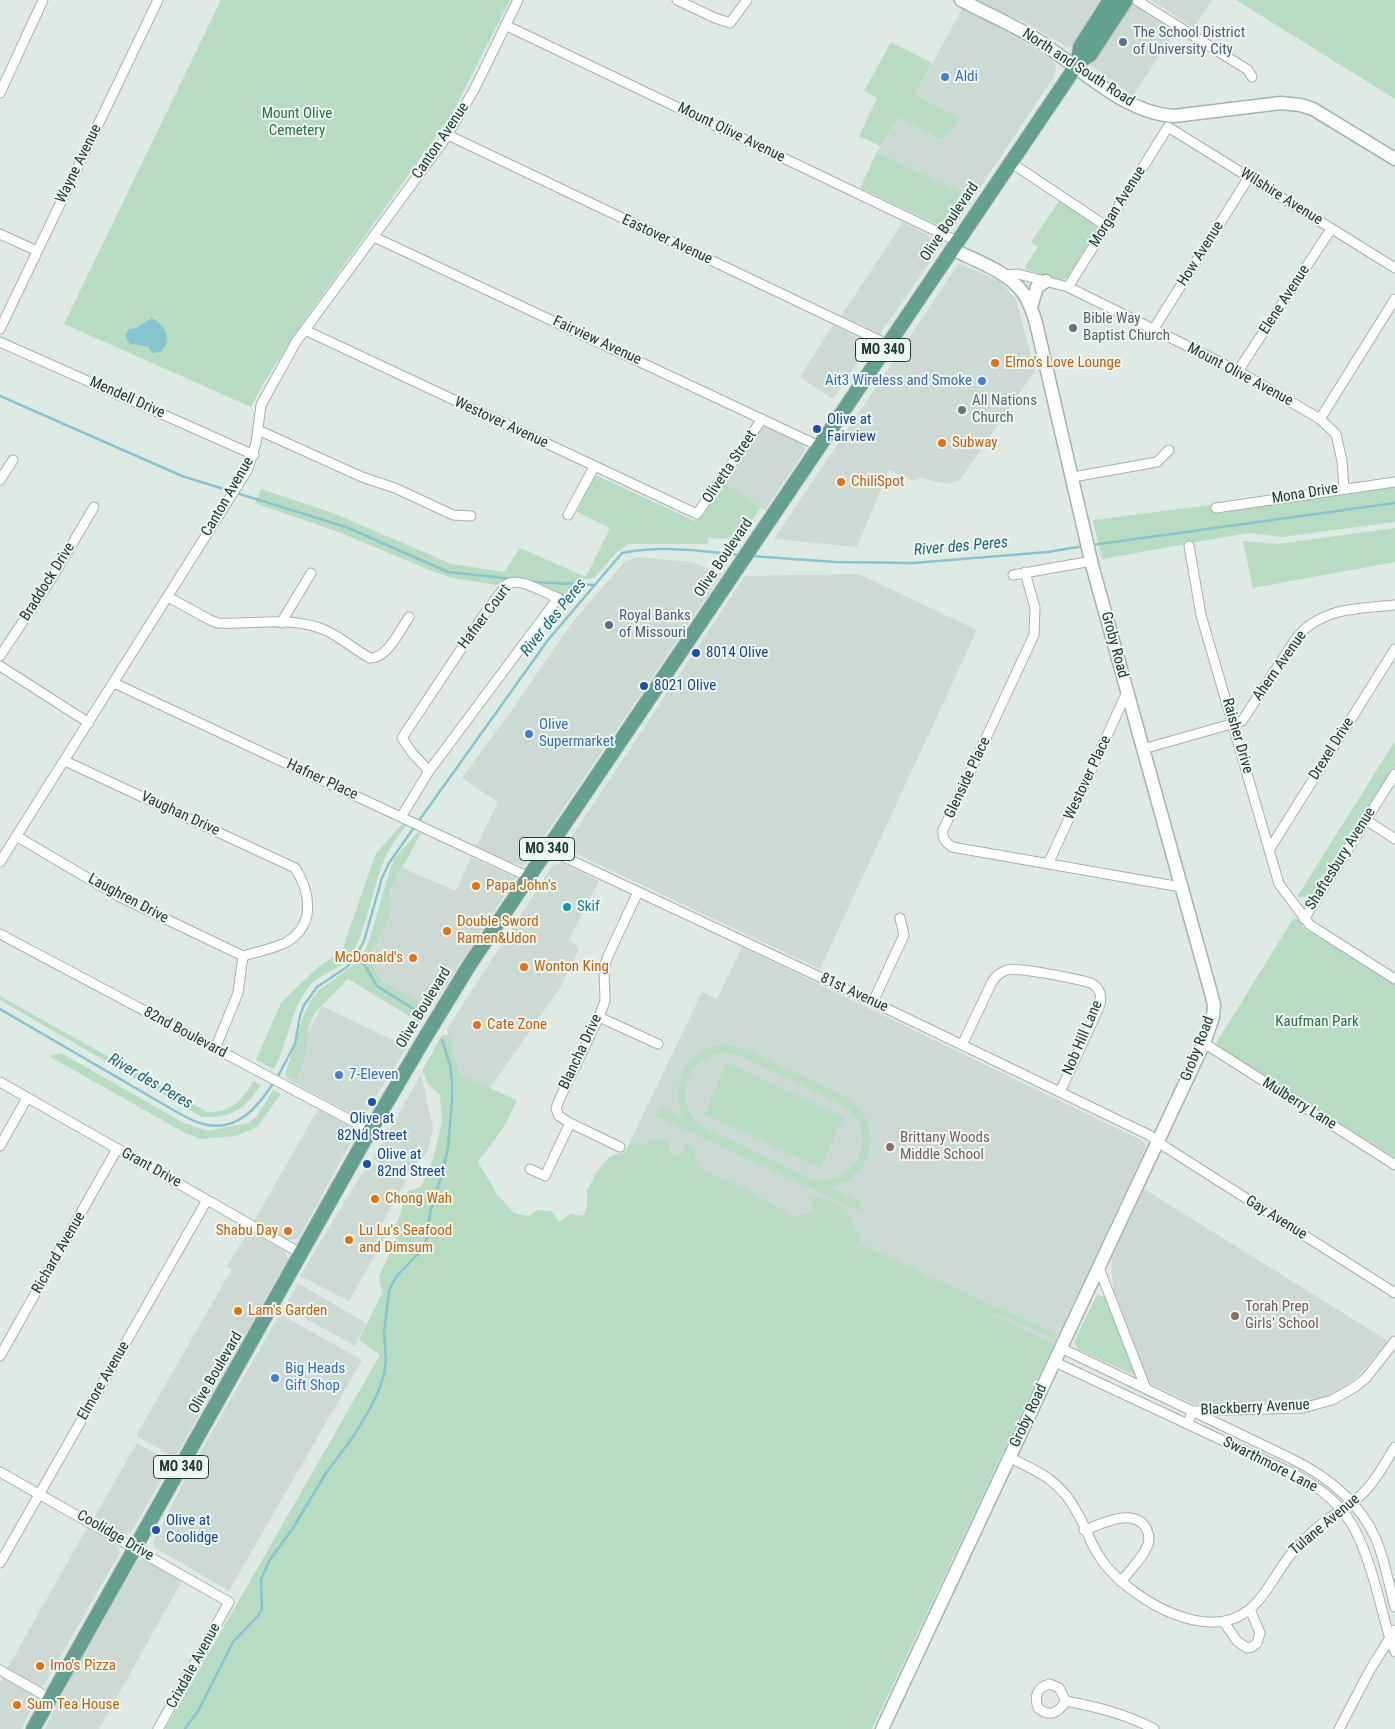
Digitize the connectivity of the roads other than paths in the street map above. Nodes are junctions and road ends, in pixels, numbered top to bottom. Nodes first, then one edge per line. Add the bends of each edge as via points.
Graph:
1 (43, 0) edge
2 (158, 0) edge
3 (518, 0) edge
4 (677, 0) edge
5 (747, 0) edge
6 (961, 0) edge
7 (1110, 0) edge
8 (1126, 0) edge
9 (1136, 0) edge
10 (505, 25) junction
11 (1077, 64) junction
12 (1252, 77) dead end
13 (0, 93) edge
14 (1168, 127) joint
15 (448, 135) junction
16 (1395, 160) edge
17 (1010, 162) junction
18 (1249, 177) junction
19 (1106, 226) junction
20 (1331, 228) junction
21 (0, 234) edge
22 (374, 237) junction
23 (954, 245) junction
24 (37, 251) junction
25 (1395, 268) edge
26 (1004, 275) junction
27 (1046, 281) junction
28 (1068, 286) junction
29 (1395, 299) edge
30 (1031, 307) junction
31 (0, 329) edge
32 (305, 330) junction
33 (1153, 330) junction
34 (0, 342) edge
35 (887, 344) junction
36 (1238, 371) junction
37 (762, 419) junction
38 (1320, 419) junction
39 (258, 430) junction
40 (819, 446) junction
41 (1169, 450) dead end
42 (254, 455) junction
43 (13, 460) dead end
44 (594, 466) junction
45 (1073, 477) junction
46 (0, 480) edge
47 (1395, 482) edge
48 (1344, 488) junction
49 (94, 507) dead end
50 (1216, 508) dead end
51 (697, 514) joint
52 (568, 515) dead end
53 (471, 516) dead end
54 (1189, 546) dead end
55 (1091, 558) junction
56 (1026, 572) junction
57 (311, 574) dead end
58 (1013, 574) dead end
59 (168, 597) junction
60 (1395, 605) edge
61 (409, 617) dead end
62 (281, 623) junction
63 (1395, 649) edge
64 (0, 656) edge
65 (1, 669) edge
66 (114, 683) junction
67 (1127, 692) junction
68 (89, 723) junction
69 (1234, 725) junction
70 (1143, 749) junction
71 (65, 761) junction
72 (429, 771) junction
73 (1395, 774) edge
74 (403, 818) junction
75 (1366, 820) junction
76 (16, 836) junction
77 (1395, 839) edge
78 (549, 847) junction
79 (1269, 850) junction
80 (0, 862) edge
81 (1048, 864) junction
82 (529, 877) junction
83 (1181, 887) junction
84 (638, 892) junction
85 (900, 918) dead end
86 (1304, 919) junction
87 (0, 934) edge
88 (243, 956) junction
89 (1395, 979) edge
90 (873, 1002) junction
91 (599, 1017) junction
92 (1204, 1043) junction
93 (658, 1044) dead end
94 (962, 1044) junction
95 (215, 1049) junction
96 (0, 1082) edge
97 (1060, 1092) junction
98 (27, 1098) junction
99 (570, 1123) junction
100 (371, 1131) junction
101 (1158, 1142) junction
102 (0, 1146) edge
103 (620, 1147) dead end
104 (117, 1149) junction
105 (1395, 1165) edge
106 (530, 1169) dead end
107 (207, 1200) junction
108 (302, 1254) junction
109 (1099, 1268) junction
110 (1395, 1294) edge
111 (1395, 1341) edge
112 (1061, 1348) junction
113 (0, 1356) edge
114 (1055, 1362) junction
115 (1146, 1389) junction
116 (1193, 1411) junction
117 (1187, 1424) junction
118 (1395, 1447) edge
119 (1010, 1458) junction
120 (0, 1472) edge
121 (39, 1494) junction
122 (1352, 1501) junction
123 (1341, 1509) junction
124 (1084, 1530) junction
125 (135, 1548) junction
126 (0, 1563) edge
127 (1121, 1582) junction
128 (230, 1602) joint
129 (1395, 1607) edge
130 (1250, 1609) junction
131 (1224, 1622) junction
132 (1395, 1630) edge
133 (1390, 1639) junction
134 (1395, 1652) edge
135 (0, 1670) edge
136 (49, 1698) junction
137 (1066, 1701) dead end
138 (33, 1729) edge
139 (158, 1729) edge
140 (882, 1729) edge
141 (1154, 1729) edge
142 (1340, 1729) edge

1 - 13 street
2 - 24 street, Wayne Avenue
3 - 10 street, Canton Avenue
4 - 5 street via 730,23
6 - 11 street, North and South Road
7 - 11 main road, Olive Boulevard / MO 340 via 1080,47
8 - 11 main road, Olive Boulevard / MO 340 via 1090,55
9 - 12 street via 1248,70
10 - 15 street, Canton Avenue
10 - 23 street, Mount Olive Avenue
11 - 16 street, North and South Road via 1136,106 1161,115 1188,115 1281,103 1313,109
11 - 17 main road, Olive Boulevard / MO 340
14 - 18 street, Wilshire Avenue
14 - 19 street, Morgan Avenue
15 - 22 street, Canton Avenue
15 - 35 street, Eastover Avenue
17 - 19 street
17 - 23 main road, Olive Boulevard / MO 340
18 - 20 street, Wilshire Avenue
18 - 33 street, How Avenue
19 - 28 street, Morgan Avenue
20 - 25 street, Wilshire Avenue
20 - 36 street, Elene Avenue
21 - 24 street
22 - 32 street, Canton Avenue
22 - 37 street, Fairview Avenue
23 - 26 street, Mount Olive Avenue
23 - 35 main road, Olive Boulevard / MO 340
24 - 31 street, Wayne Avenue
26 - 27 street, Mount Olive Avenue via 1018,274
26 - 30 street, Groby Road via 1015,283
27 - 28 street, Mount Olive Avenue
27 - 30 street via 1036,287
28 - 33 street, Mount Olive Avenue
29 - 38 street
30 - 45 street, Groby Road
32 - 39 street, Canton Avenue via 261,405
32 - 44 street, Westover Avenue
33 - 36 street, Mount Olive Avenue
34 - 42 street, Mendell Drive
35 - 40 main road, Olive Boulevard / MO 340
36 - 38 street, Mount Olive Avenue
37 - 40 street, Fairview Avenue
37 - 51 street, Olivetta Street
38 - 48 street, Mount Olive Avenue via 1336,434
39 - 42 street, Canton Avenue
39 - 53 street via 453,515
40 - 78 main road, Olive Boulevard / MO 340
41 - 45 street via 1157,462
42 - 59 street, Canton Avenue
43 - 46 street
44 - 51 street, Westover Avenue
44 - 52 street
45 - 55 street, Groby Road
47 - 48 street, Mona Drive
48 - 50 street, Mona Drive
49 - 64 street, Braddock Drive
54 - 69 street, Raisher Drive via 1201,615
55 - 56 street
55 - 67 street, Groby Road
56 - 58 street
56 - 81 street, Glenside Place via 1035,608 1034,635 940,842 952,847
57 - 62 street
59 - 62 street via 218,623
59 - 66 street, Canton Avenue
60 - 69 street, Ahern Avenue via 1337,612 1315,620 1297,637 1242,721
61 - 62 street via 377,663 326,630
63 - 79 street, Drexel Drive
65 - 68 street
66 - 68 street, Canton Avenue
66 - 74 street, Hafner Place
67 - 70 street, Groby Road
67 - 81 street, Westover Place
68 - 71 street, Canton Avenue
69 - 70 street
69 - 79 street, Raisher Drive
70 - 83 street, Groby Road
71 - 76 street, Canton Avenue
71 - 88 street, Vaughan Drive via 295,868 308,899 305,921 290,940
72 - 72 street, Hafner Court via 402,738 480,620 512,581 558,598
72 - 74 street, Hafner Court
73 - 75 street, Shaftesbury Avenue
74 - 82 street, Hafner Place
75 - 77 street
75 - 86 street, Shaftesbury Avenue
76 - 80 street, Canton Avenue
76 - 88 street, Laughren Drive via 120,898
78 - 82 main road, Olive Boulevard / MO 340
78 - 84 street, 81st Avenue
79 - 86 street, Raisher Drive via 1279,884
81 - 83 street, Glenside Place
82 - 100 main road, Olive Boulevard / MO 340 via 466,971
83 - 92 street, Groby Road via 1214,1005
84 - 90 street, 81st Avenue
84 - 91 street, Blancha Drive via 604,968 604,1001
85 - 90 street via 904,935
86 - 89 street, Raisher Drive
87 - 95 street, 82nd Boulevard
88 - 95 street via 238,993
90 - 94 street, 81st Avenue
91 - 93 street
91 - 99 street, Blancha Drive via 556,1109
92 - 101 street, Groby Road
92 - 105 street, Mulberry Lane
94 - 97 street, 81st Avenue
94 - 97 street, Nob Hill Lane via 992,982 1002,972 1016,969 1091,983 1102,999
95 - 100 street, 82nd Boulevard
96 - 98 street, Grant Drive
97 - 101 street, 81st Avenue via 1150,1135
98 - 102 street
98 - 104 street, Grant Drive
99 - 103 street
99 - 106 street via 545,1176
100 - 108 main road, Olive Boulevard / MO 340
101 - 109 street, Groby Road
101 - 110 street, Gay Avenue
104 - 107 street, Grant Drive
104 - 113 street, Richard Avenue
107 - 108 street, Grant Drive
107 - 121 street, Elmore Avenue
108 - 125 main road, Olive Boulevard / MO 340
109 - 112 street, Groby Road
109 - 115 street
111 - 116 street, Blackberry Avenue via 1366,1378 1332,1400 1303,1408
112 - 114 street, Groby Road
112 - 115 street, Swarthmore Lane
114 - 117 street, Swarthmore Lane
114 - 119 street, Groby Road
115 - 116 street, Swarthmore Lane
116 - 117 street, Blackberry Avenue
116 - 122 street, Swarthmore Lane via 1307,1466
117 - 123 street, Swarthmore Lane via 1294,1474
118 - 122 street, Tulane Avenue via 1366,1490
119 - 124 street, Tulane Avenue via 1041,1473 1063,1490 1079,1515
119 - 140 street, Groby Road
120 - 121 street, Coolidge Drive
121 - 125 street, Coolidge Drive
121 - 126 street, Elmore Avenue
122 - 123 street, Tulane Avenue
122 - 129 street, Swarthmore Lane via 1376,1540
123 - 130 street, Tulane Avenue via 1286,1558
123 - 133 street, Swarthmore Lane via 1360,1540
124 - 127 street, Tulane Avenue via 1098,1556
124 - 127 street via 1128,1518 1138,1520 1144,1526 1148,1534 1147,1547
125 - 128 street, Coolidge Drive
125 - 136 main road, Olive Boulevard / MO 340
127 - 131 street, Tulane Avenue via 1180,1616 1204,1622
128 - 139 street, Crixdale Avenue
130 - 131 street, Tulane Avenue
130 - 131 street via 1260,1633 1252,1647 1247,1648 1237,1641
132 - 133 street
133 - 134 street, Swarthmore Lane
133 - 142 street
135 - 136 street
136 - 138 main road, Olive Boulevard / MO 340
137 - 141 street via 1132,1718

